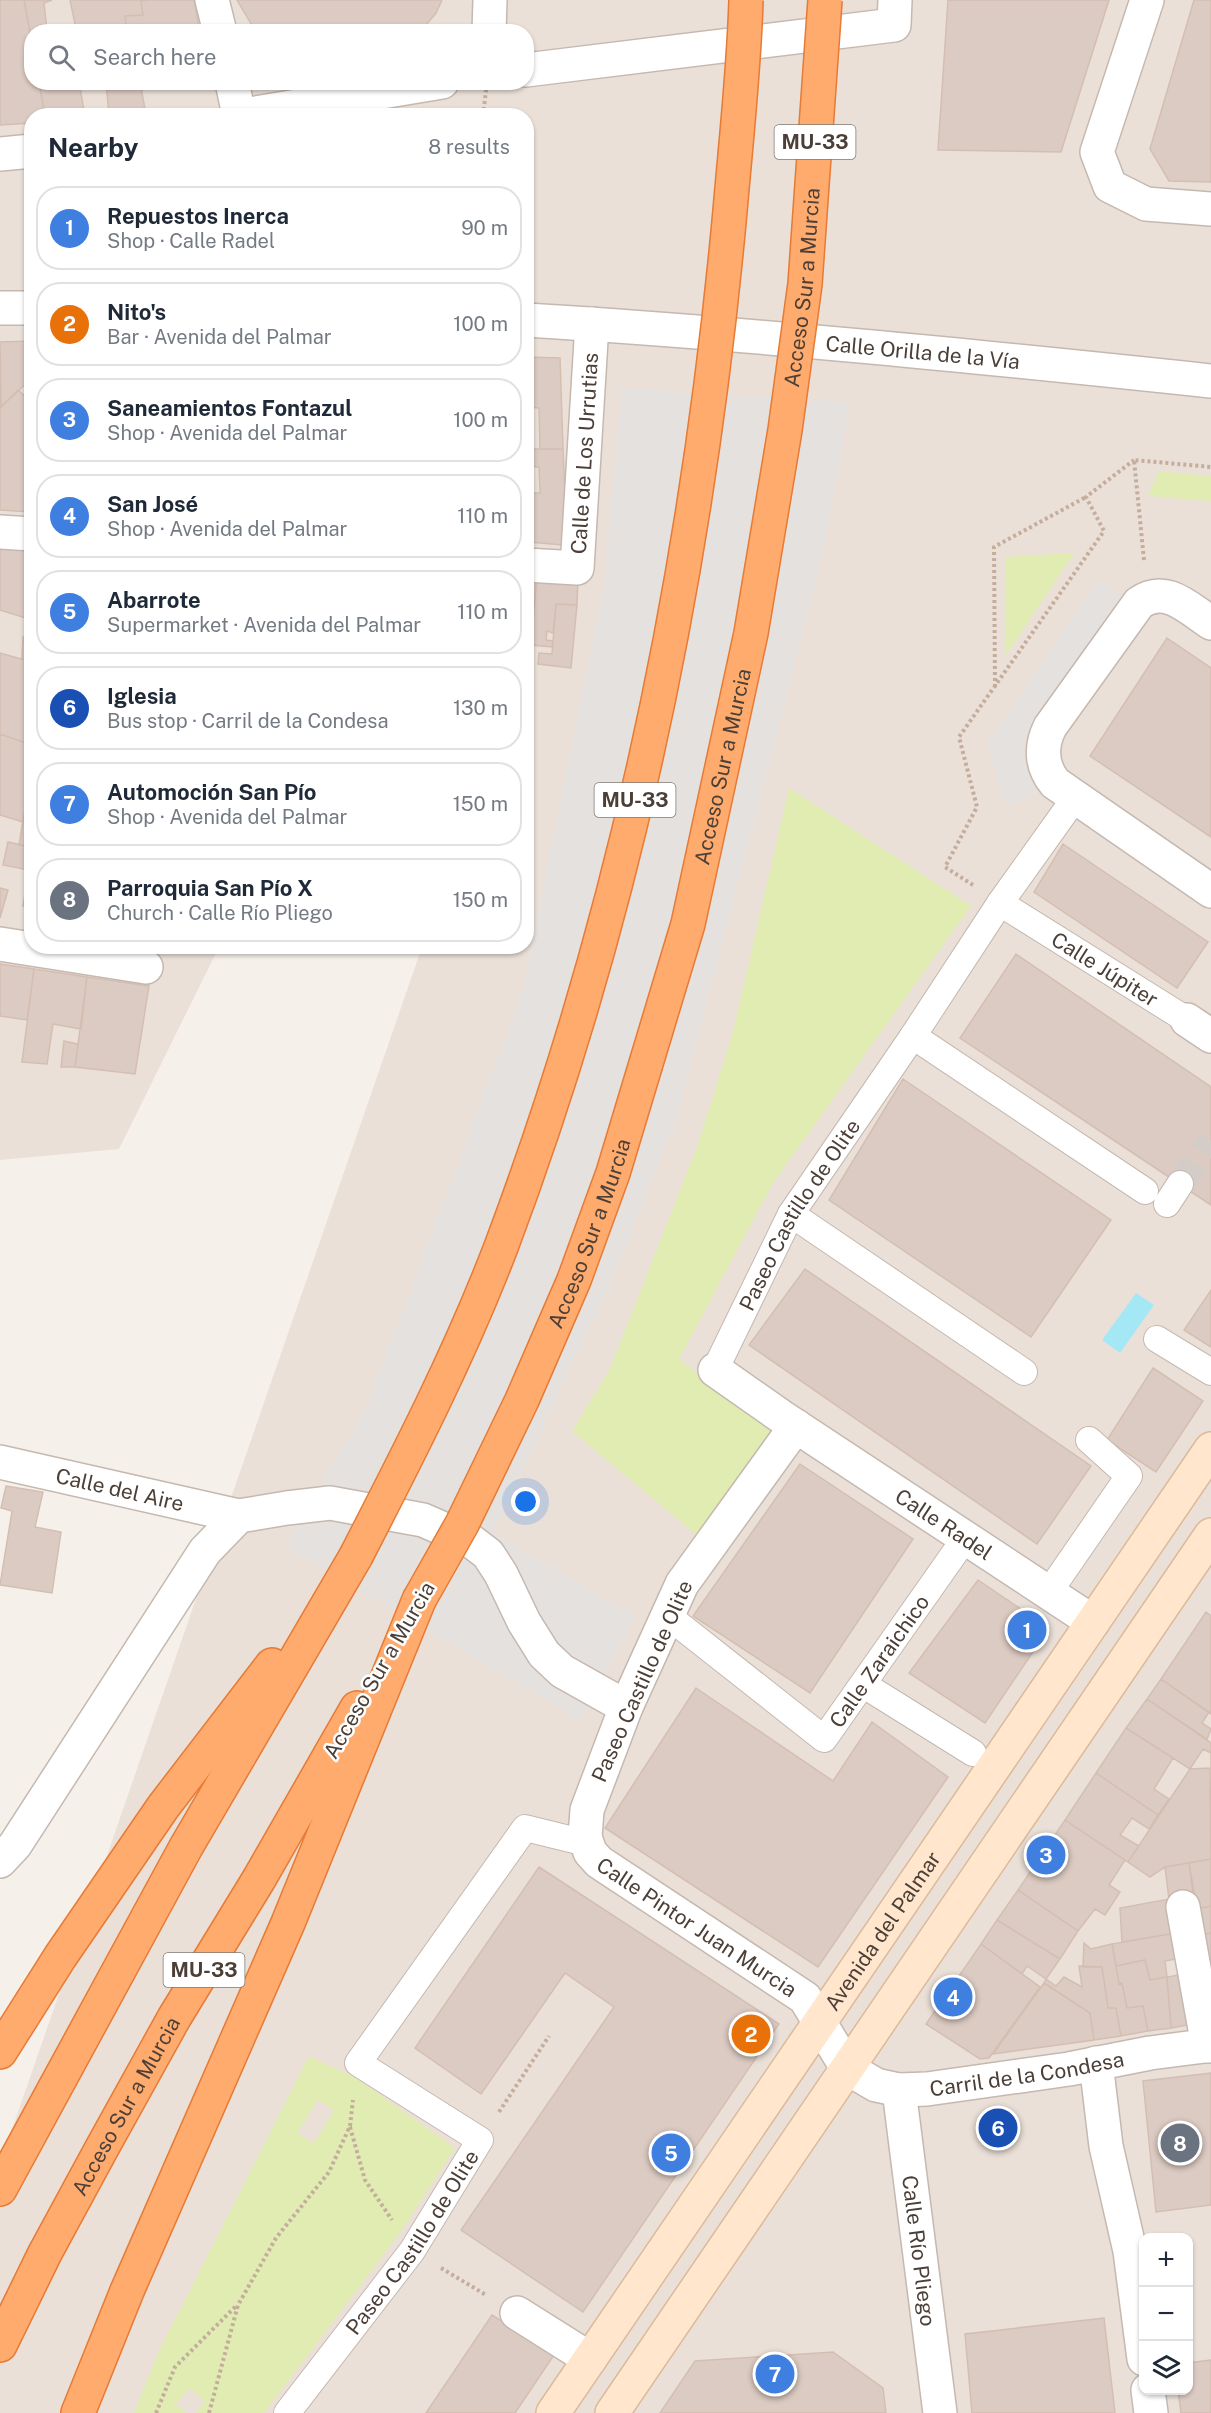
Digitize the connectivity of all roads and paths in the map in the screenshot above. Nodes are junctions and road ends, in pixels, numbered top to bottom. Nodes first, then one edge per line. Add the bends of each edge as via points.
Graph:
1 (212, 0) edge
2 (490, 0) edge
3 (746, 0) edge
4 (825, 0) edge
5 (895, 0) edge
6 (1147, 0) edge
7 (218, 24) edge
8 (489, 24) edge
9 (534, 69) edge
10 (233, 90) edge
11 (393, 90) edge
12 (486, 90) edge
13 (237, 108) edge
14 (281, 108) edge
15 (484, 108) edge
16 (24, 152) edge
17 (0, 153) edge
18 (1211, 209) edge
19 (0, 308) edge
20 (24, 308) edge
21 (534, 320) edge
22 (592, 324) junction
23 (1211, 381) edge
24 (1134, 460) junction
25 (1211, 467) edge
26 (1086, 497) junction
27 (0, 532) edge
28 (24, 534) edge
29 (534, 565) edge
30 (1148, 597) junction
31 (1211, 623) edge
32 (995, 687) junction
33 (1075, 798) junction
34 (1211, 891) edge
35 (1000, 903) junction
36 (0, 944) edge
37 (24, 948) edge
38 (63, 954) edge
39 (146, 967) dead end
40 (1199, 1028) edge
41 (913, 1036) junction
42 (1164, 1193) dead end
43 (791, 1214) junction
44 (1157, 1338) dead end
45 (715, 1371) joint
46 (1024, 1372) dead end
47 (1211, 1372) edge
48 (796, 1426) junction
49 (1089, 1440) dead end
50 (1211, 1449) edge
51 (0, 1462) edge
52 (239, 1516) junction
53 (1211, 1535) edge
54 (966, 1537) junction
55 (356, 1556) junction
56 (1050, 1592) junction
57 (419, 1600) junction
58 (668, 1616) junction
59 (1093, 1622) junction
60 (864, 1685) junction
61 (626, 1707) junction
62 (972, 1753) dead end
63 (586, 1843) junction
64 (1, 1857) edge
65 (1183, 1907) dead end
66 (820, 2023) junction
67 (549, 2036) dead end
68 (1209, 2046) edge
69 (0, 2052) edge
70 (358, 2063) junction
71 (1096, 2063) junction
72 (846, 2068) junction
73 (899, 2090) junction
74 (480, 2140) junction
75 (0, 2189) edge
76 (238, 2305) junction
77 (517, 2313) dead end
78 (1141, 2341) edge
79 (0, 2345) edge
80 (590, 2359) junction
81 (1148, 2395) edge
82 (78, 2413) edge
83 (156, 2413) edge
84 (209, 2413) edge
85 (287, 2413) edge
86 (553, 2413) edge
87 (612, 2413) edge
88 (940, 2413) edge
89 (1150, 2413) edge

1 - 7 street
2 - 8 street
3 - 55 highway, MU-33, bridge via 722,296 695,500 647,748 609,912 575,1028 500,1250 449,1369
4 - 57 highway, Acceso Sur a Murcia / MU-33, bridge via 805,284 783,441 751,633 688,924 613,1173 574,1280 462,1524
5 - 9 street via 894,25
6 - 18 street via 1097,152 1110,186 1146,204
10 - 13 street
11 - 14 street
12 - 15 path
16 - 17 street
19 - 20 street
21 - 22 street, Calle Orilla de la Vía
22 - 23 street, Calle Orilla de la Vía via 822,342
22 - 29 street, Calle de Los Urrutias via 577,568
24 - 25 path
24 - 26 path
24 - 30 path
26 - 32 path via 1104,531
26 - 32 path via 994,547
27 - 28 street
30 - 31 street via 1168,596
30 - 33 street via 1132,611 1046,736 1046,772
32 - 35 path via 959,736 977,807 945,867
33 - 34 street
33 - 35 street, Paseo Castillo de Olite
35 - 40 street, Calle Júpiter
35 - 41 street, Paseo Castillo de Olite
36 - 37 street
38 - 39 street
41 - 42 street
41 - 43 street, Paseo Castillo de Olite
43 - 45 street, Paseo Castillo de Olite
43 - 46 street
44 - 47 street
45 - 48 street, Paseo Castillo de Olite
48 - 54 street, Calle Radel
48 - 58 street, Paseo Castillo de Olite via 682,1584
49 - 56 street via 1129,1476
50 - 59 main road, Avenida del Palmar
51 - 52 street, Calle del Aire
52 - 61 street via 330,1503 423,1520 471,1541 488,1554 501,1574 544,1654 562,1671
52 - 64 street via 205,1551 22,1835
53 - 72 main road
54 - 56 street, Calle Radel
54 - 60 street, Calle Zaraichico
55 - 69 highway via 163,1807
55 - 75 highway, MU-33 via 186,1847
56 - 59 street, Calle Radel
57 - 79 highway, Acceso Sur a Murcia / MU-33 via 169,2028 50,2243
57 - 82 highway via 288,1923 127,2291
58 - 60 street, Calle Zaraichico via 824,1739
58 - 61 street, Paseo Castillo de Olite
59 - 66 main road, Avenida del Palmar
60 - 62 street
61 - 63 street, Paseo Castillo de Olite via 587,1810
63 - 66 street, Calle Pintor Juan Murcia via 599,1862 805,1998
63 - 70 street via 525,1828
65 - 68 street
66 - 72 street, Calle Pintor Juan Murcia
66 - 80 main road, Avenida del Palmar
67 - 74 path
68 - 71 street, Carril de la Condesa
70 - 74 street, Paseo Castillo de Olite
70 - 76 path via 350,2126 329,2172 276,2238
71 - 73 street, Carril de la Condesa via 969,2084
71 - 78 street via 1106,2146 1130,2251
72 - 73 street, Carril de la Condesa via 876,2085
72 - 87 main road
73 - 88 street, Calle Río Pliego
74 - 85 street, Paseo Castillo de Olite via 412,2251
76 - 83 path via 176,2367
76 - 84 path
77 - 80 street
80 - 86 main road, Avenida del Palmar
81 - 89 street

